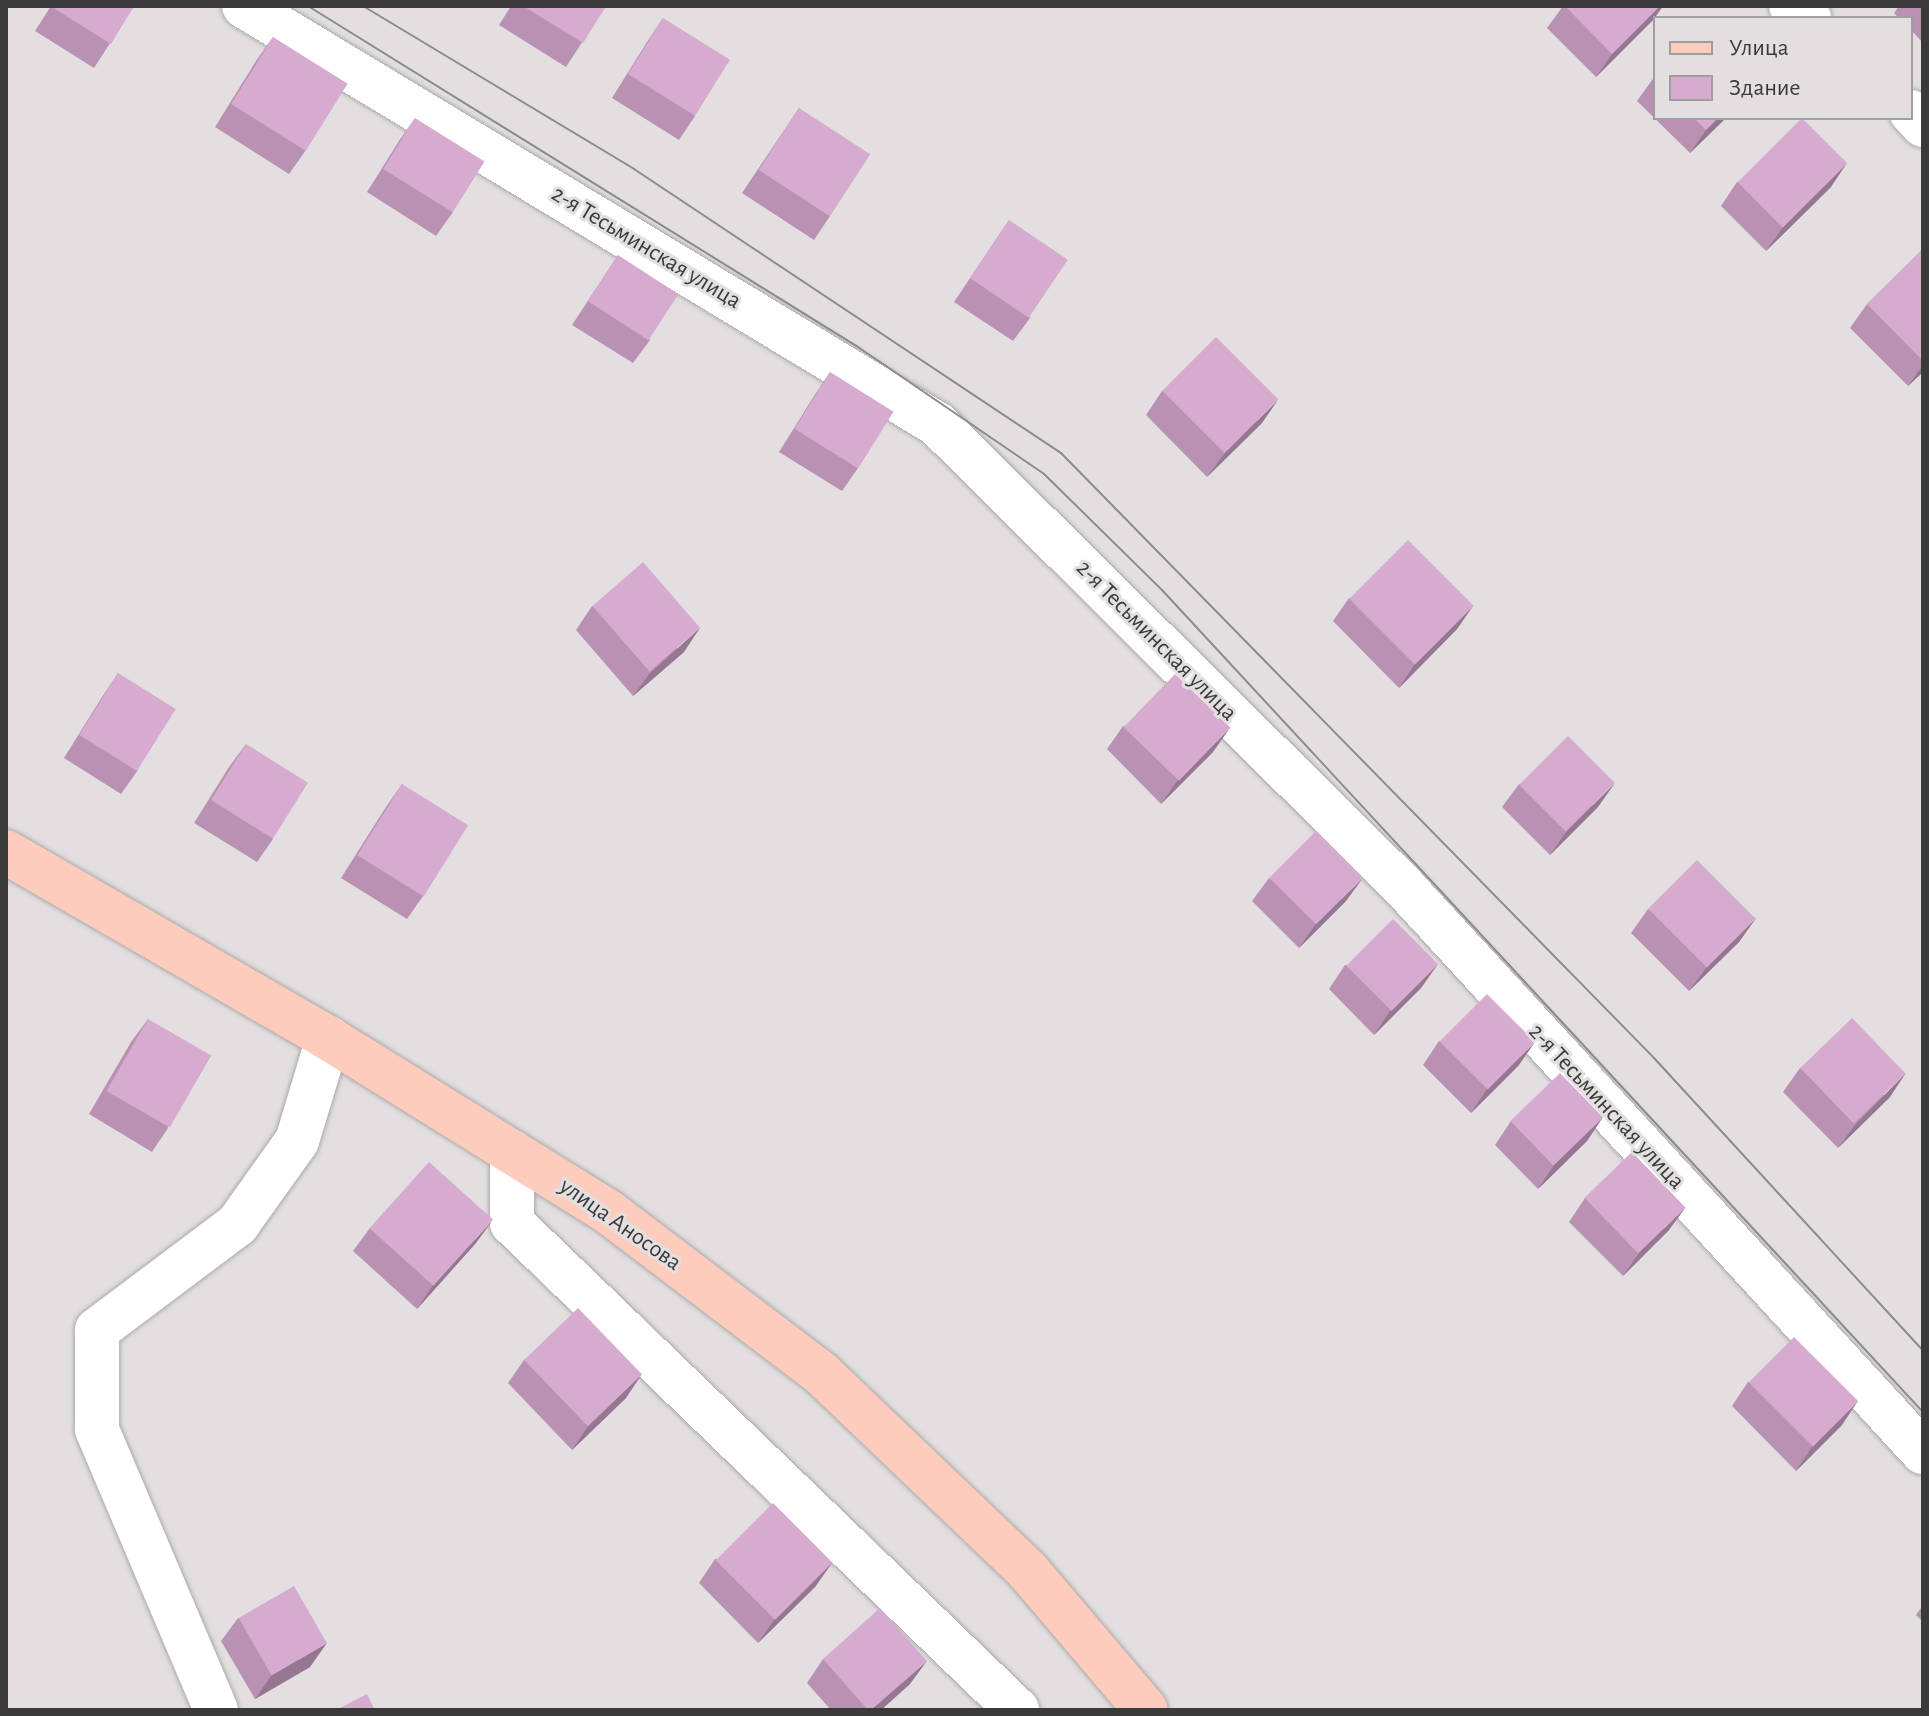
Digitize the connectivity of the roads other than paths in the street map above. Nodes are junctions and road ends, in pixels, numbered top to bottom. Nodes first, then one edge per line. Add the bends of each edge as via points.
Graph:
1 (244, 6) edge
2 (6, 852) edge
3 (328, 1038) junction
4 (512, 1152) junction
5 (1923, 1452) edge
6 (216, 1710) edge
7 (1017, 1710) edge
8 (1146, 1710) edge

1 - 5 street, 2-я Тесьминская улица via 937,424 1403,886
2 - 3 main road, улица Аносова
3 - 4 main road, улица Аносова
3 - 6 street via 297,1141 237,1225 97,1330 97,1429
4 - 7 street via 512,1223
4 - 8 main road, улица Аносова via 610,1213 822,1374 1028,1571

